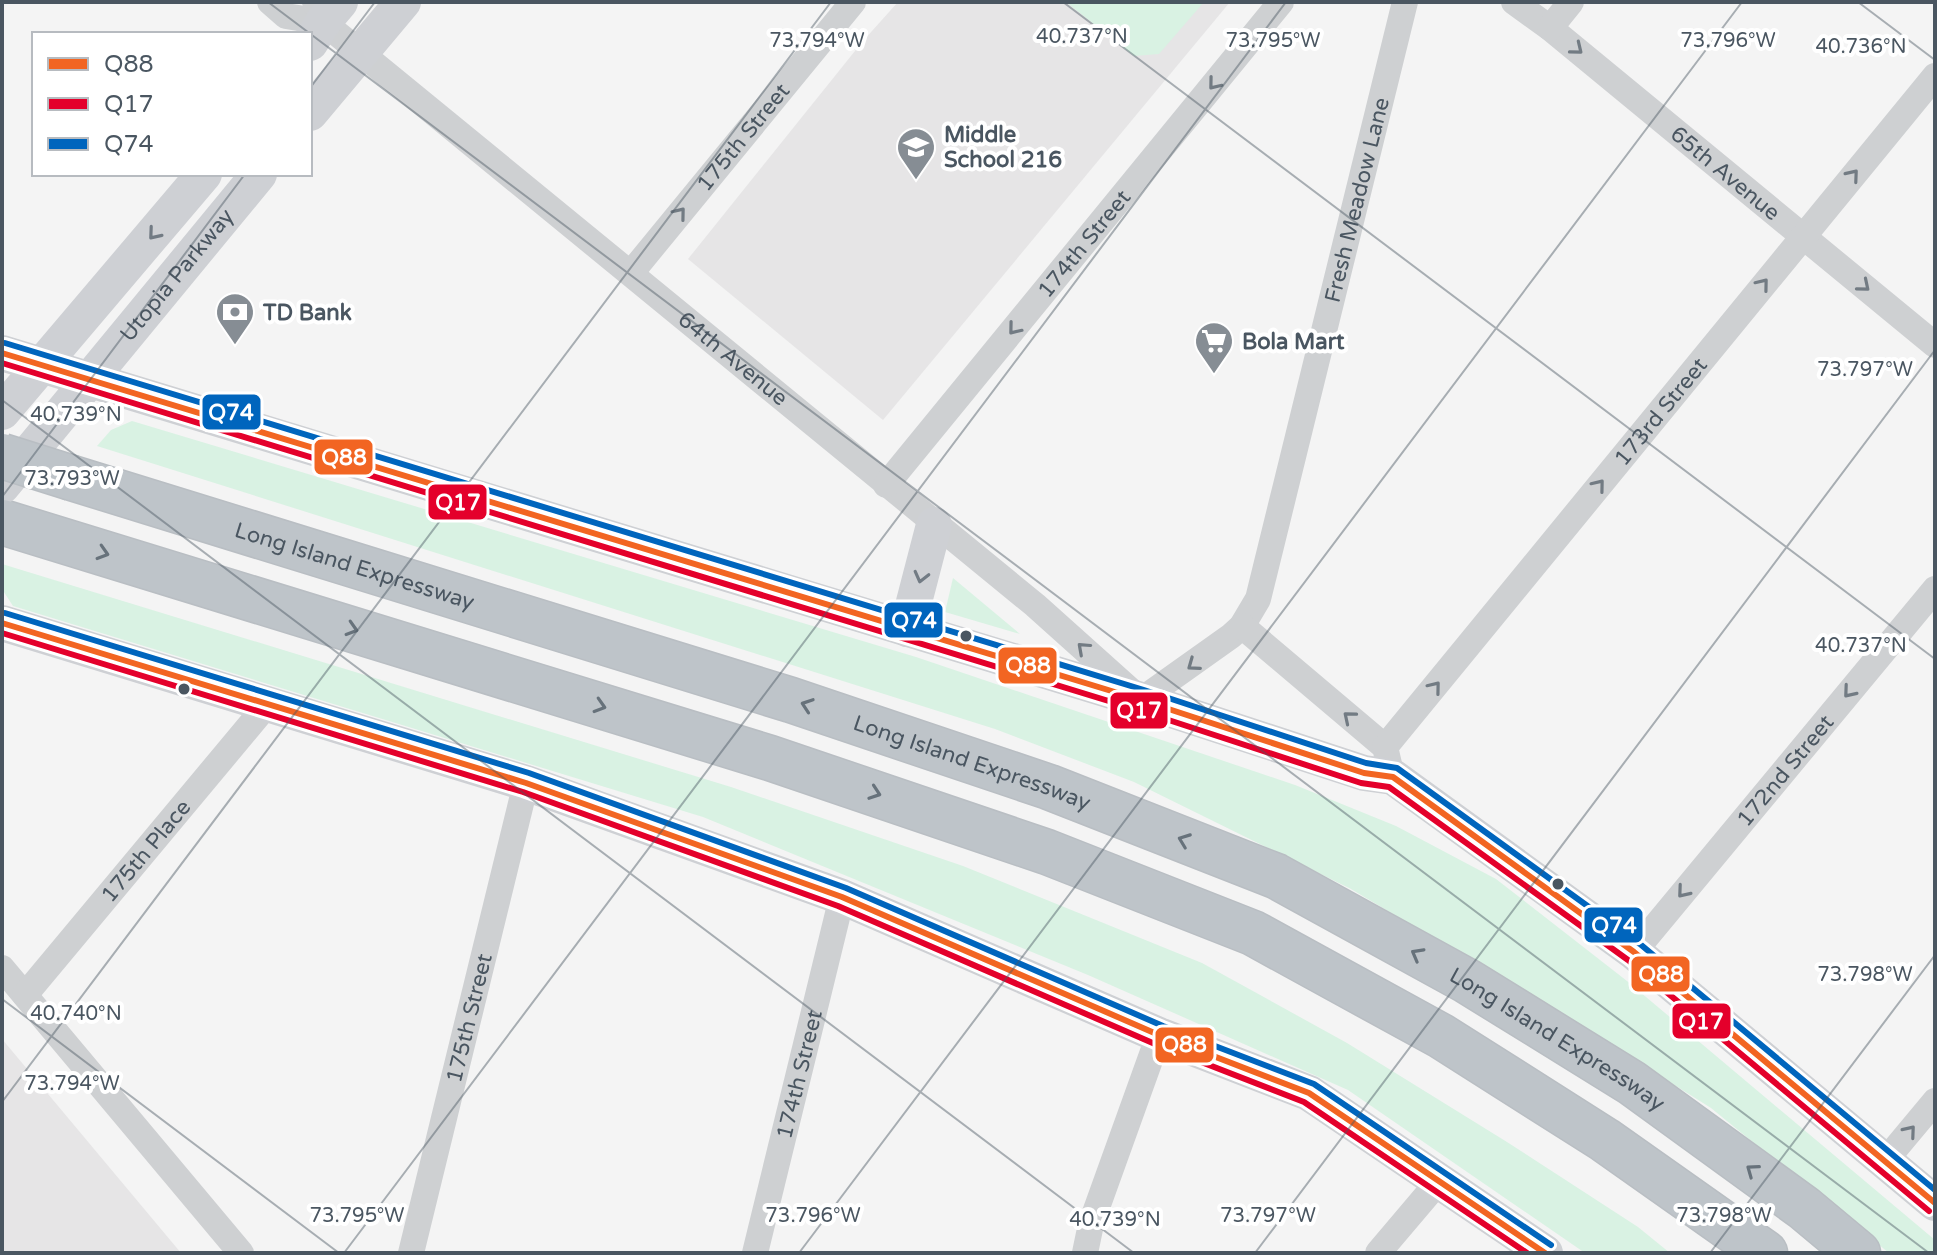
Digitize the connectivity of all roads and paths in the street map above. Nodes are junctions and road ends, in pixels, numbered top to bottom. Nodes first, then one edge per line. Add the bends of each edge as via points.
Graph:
1 (270, 2) edge
2 (403, 2) edge
3 (853, 2) edge
4 (1281, 2) edge
5 (1405, 2) edge
6 (1514, 2) edge
7 (1571, 2) edge
8 (322, 17) edge
9 (1550, 28) junction
10 (361, 52) junction
11 (1935, 76) edge
12 (312, 111) edge
13 (202, 176) edge
14 (257, 176) edge
15 (1803, 234) junction
16 (631, 273) junction
17 (1935, 345) edge
18 (2, 353) edge
19 (41, 365) junction
20 (88, 380) junction
21 (2, 412) edge
22 (2, 456) edge
23 (886, 485) junction
24 (2, 486) edge
25 (934, 525) junction
26 (15, 526) edge
27 (1935, 589) edge
28 (2, 623) edge
29 (1242, 626) junction
30 (907, 629) junction
31 (1141, 700) junction
32 (266, 706) junction
33 (1389, 762) junction
34 (526, 783) junction
35 (842, 897) junction
36 (1634, 952) junction
37 (2, 968) edge
38 (25, 995) junction
39 (1159, 1035) junction
40 (1935, 1101) edge
41 (1885, 1161) junction
42 (1439, 1181) junction
43 (1935, 1203) edge
44 (241, 1253) edge
45 (411, 1253) edge
46 (755, 1253) edge
47 (1085, 1253) edge
48 (1378, 1253) edge
49 (1545, 1253) edge
50 (1765, 1253) edge
51 (1858, 1253) edge

1 - 8 street, 64th Avenue via 286,16
2 - 10 main road
16 -> 3 street, 175th Street
4 -> 23 street, 174th Street
5 - 29 street, Fresh Meadow Lane via 1258,599
6 - 9 street, 65th Avenue
7 - 9 street
8 - 10 street, 64th Avenue
9 -> 15 street, 65th Avenue
10 - 12 main road
10 - 16 street, 64th Avenue
15 -> 11 street, 173rd Street
13 -> 19 main road, Utopia Parkway
14 - 20 main road, Utopia Parkway
15 -> 17 street, 65th Avenue
33 -> 15 street, 173rd Street
16 - 23 street, 64th Avenue
18 - 19 main road
19 - 20 main road
19 - 21 main road, Utopia Parkway
20 - 24 main road, Utopia Parkway
20 - 30 main road
51 -> 22 highway, Long Island Expressway, bridge via 1632,1083 1467,981 1276,876 1049,787 791,700
23 - 25 street, 64th Avenue
25 -> 30 main road
31 -> 25 street, 64th Avenue via 1035,605
26 -> 50 highway via 770,758 1047,852 1253,933 1441,1036 1605,1140
27 -> 36 street, 172nd Street
28 - 32 main road
29 -> 31 street, Fresh Meadow Lane
33 -> 29 street
30 - 31 main road
31 - 33 main road via 1364,773
32 - 34 main road
32 - 38 street, 175th Place
33 - 36 main road
34 - 35 main road
34 - 45 street, 175th Street
35 - 39 main road
35 - 46 street, 174th Street
36 - 41 main road
37 - 38 street
38 - 44 street
39 - 42 main road via 1309,1093
39 - 47 street
41 -> 40 street
41 - 43 main road
42 - 48 street
42 - 49 main road

